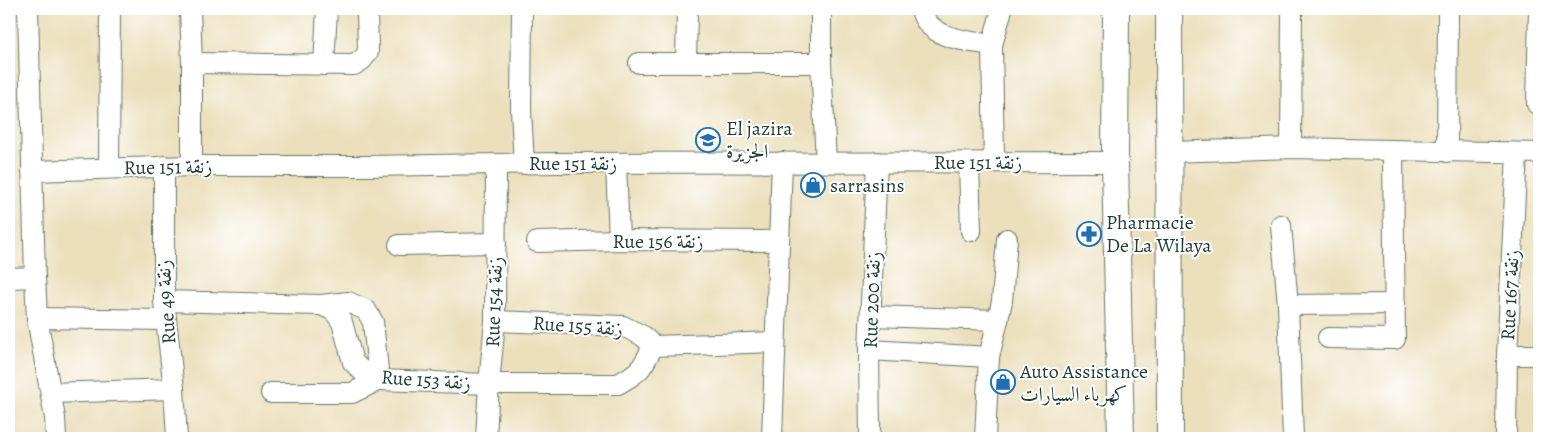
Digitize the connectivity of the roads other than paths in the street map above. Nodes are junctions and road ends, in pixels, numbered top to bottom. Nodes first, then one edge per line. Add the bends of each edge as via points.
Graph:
1 (28, 9) edge
2 (110, 9) edge
3 (190, 9) edge
4 (327, 9) edge
5 (367, 9) edge
6 (522, 9) edge
7 (687, 9) edge
8 (821, 9) edge
9 (921, 9) edge
10 (1002, 9) edge
11 (1116, 9) edge
12 (1169, 9) edge
13 (1292, 9) edge
14 (1448, 9) edge
15 (1539, 9) edge
16 (1539, 43) edge
17 (992, 45) junction
18 (639, 63) dead end
19 (686, 63) junction
20 (821, 63) junction
21 (192, 64) junction
22 (324, 65) junction
23 (1537, 104) dead end
24 (1291, 148) junction
25 (1393, 151) junction
26 (1169, 152) junction
27 (1447, 152) junction
28 (1517, 153) junction
29 (1539, 153) edge
30 (994, 161) junction
31 (782, 162) junction
32 (826, 162) junction
33 (877, 162) junction
34 (1115, 162) junction
35 (616, 163) junction
36 (969, 163) junction
37 (524, 164) junction
38 (496, 165) junction
39 (164, 166) junction
40 (192, 166) junction
41 (109, 168) junction
42 (32, 171) junction
43 (1281, 225) dead end
44 (972, 231) dead end
45 (1007, 239) dead end
46 (619, 240) junction
47 (778, 241) junction
48 (537, 242) dead end
49 (496, 243) junction
50 (399, 246) dead end
51 (35, 277) junction
52 (9, 278) edge
53 (164, 300) junction
54 (1395, 304) junction
55 (321, 305) junction
56 (1288, 305) junction
57 (871, 316) junction
58 (37, 318) junction
59 (165, 320) junction
60 (998, 320) junction
61 (495, 321) junction
62 (1328, 338) dead end
63 (775, 342) junction
64 (653, 346) junction
65 (870, 350) junction
66 (1507, 355) junction
67 (1539, 355) edge
68 (989, 357) junction
69 (379, 380) junction
70 (489, 384) junction
71 (174, 389) junction
72 (51, 393) junction
73 (271, 393) dead end
74 (56, 438) edge
75 (177, 438) edge
76 (486, 438) edge
77 (772, 438) edge
78 (870, 438) edge
79 (985, 438) edge
80 (1121, 438) edge
81 (1170, 438) edge
82 (1293, 438) edge
83 (1506, 438) edge

1 - 42 street
2 - 41 street
3 - 21 street
4 - 22 street
5 - 22 street via 368,52 362,60 354,65
6 - 37 street
7 - 19 street
8 - 20 street
9 - 17 street via 924,20 949,38
10 - 17 street
11 - 34 street
12 - 26 street
13 - 24 street
14 - 27 street
15 - 16 street
16 - 23 street
17 - 30 street
18 - 19 street
19 - 20 street
20 - 32 street
21 - 22 street
21 - 40 street
24 - 25 street
24 - 26 street
25 - 27 street
25 - 54 street
26 - 81 street
27 - 28 street
28 - 29 street
28 - 66 street, Rue 167 زنقة
30 - 34 street, Rue 151 زنقة
30 - 36 street, Rue 151 زنقة
31 - 32 street, Rue 151 زنقة
31 - 35 street, Rue 151 زنقة
31 - 47 street
32 - 33 street, Rue 151 زنقة
33 - 36 street, Rue 151 زنقة
33 - 57 street, Rue 200 زنقة
34 - 80 street
35 - 37 street, Rue 151 زنقة
35 - 46 street
36 - 44 street
37 - 38 street, Rue 151 زنقة
38 - 40 street, Rue 151 زنقة
38 - 49 street, Rue 154 زنقة
39 - 40 street, Rue 151 زنقة
39 - 41 street, Rue 151 زنقة
39 - 53 street, Rue 49 زنقة
41 - 42 street, Rue 151 زنقة
42 - 51 street
43 - 56 street
45 - 60 street
46 - 47 street, Rue 156 زنقة
46 - 48 street, Rue 156 زنقة
47 - 63 street
49 - 50 street
49 - 61 street, Rue 154 زنقة
51 - 52 street
51 - 58 street
53 - 55 street
53 - 59 street, Rue 49 زنقة
54 - 56 street
54 - 62 street via 1394,339
55 - 69 street, Rue 153 زنقة via 334,311 342,322 353,362 362,372
55 - 69 street via 348,302 366,310 373,322
56 - 82 street
57 - 60 street
57 - 65 street, Rue 200 زنقة
58 - 59 street
58 - 72 street
59 - 71 street, Rue 49 زنقة
60 - 68 street
61 - 64 street, Rue 155 زنقة via 623,326 643,336
61 - 70 street, Rue 154 زنقة
63 - 64 street
63 - 77 street
64 - 70 street, Rue 153 زنقة via 636,374 618,384
65 - 68 street
65 - 78 street, Rue 200 زنقة
66 - 67 street
66 - 83 street, Rue 167 زنقة
68 - 79 street
69 - 70 street, Rue 153 زنقة
69 - 73 street via 352,393
70 - 76 street, Rue 154 زنقة
71 - 72 street
71 - 75 street, Rue 49 زنقة
72 - 74 street

